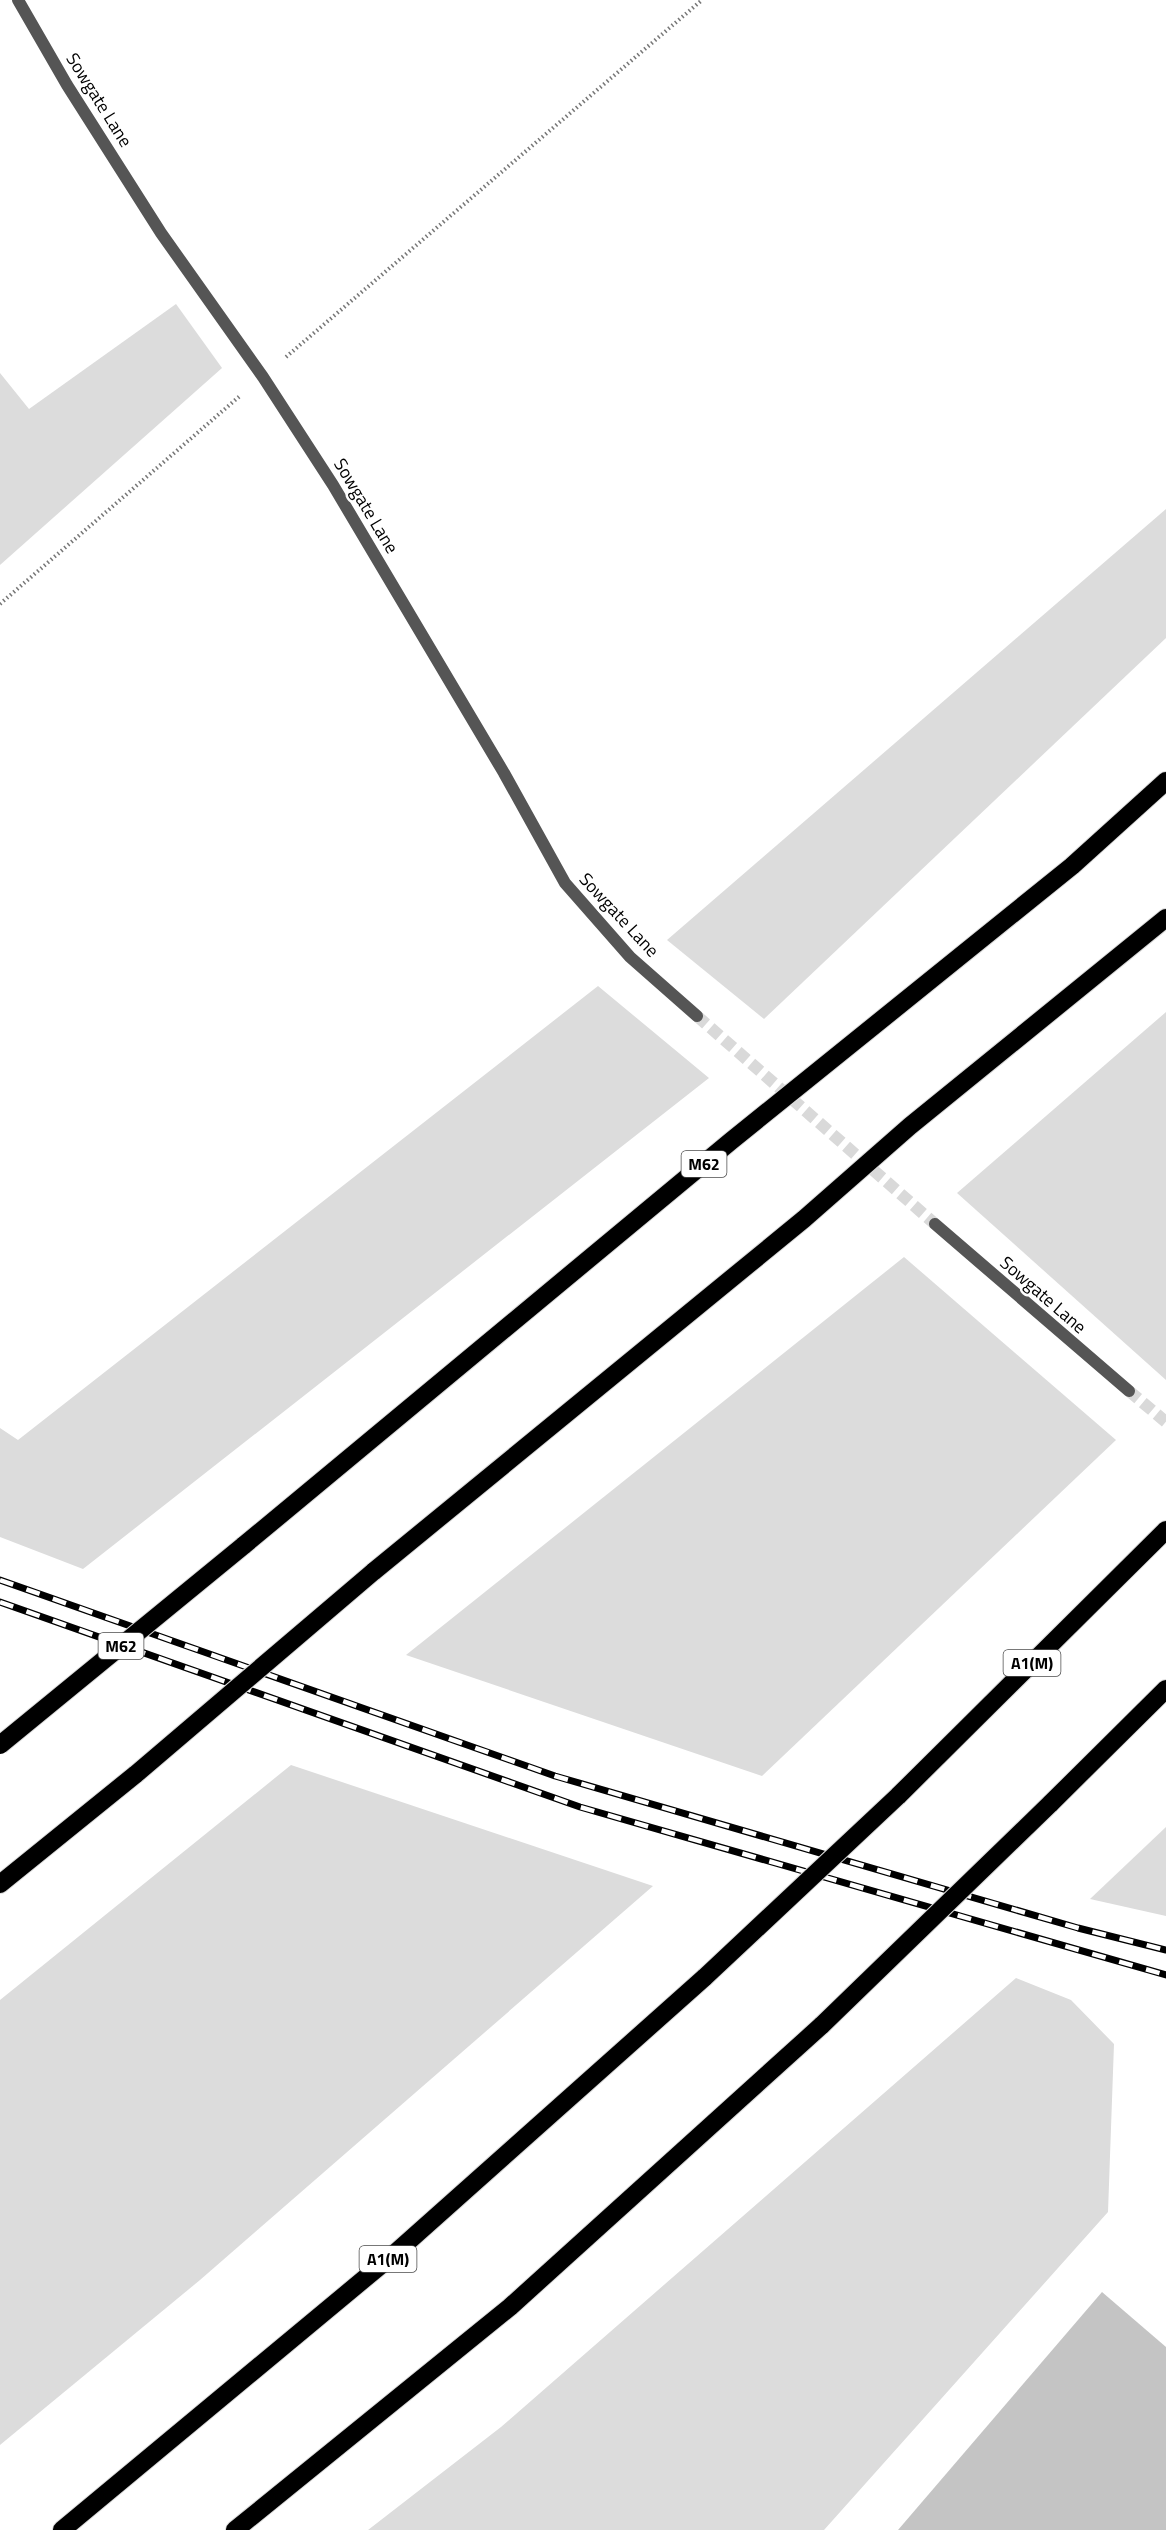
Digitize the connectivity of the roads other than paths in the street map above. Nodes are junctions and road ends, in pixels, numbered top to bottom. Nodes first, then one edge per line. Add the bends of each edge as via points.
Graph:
1 (18, 0) edge
2 (1166, 781) edge
3 (1166, 918) edge
4 (697, 1016) tunnel mouth
5 (935, 1224) tunnel mouth
6 (1129, 1391) tunnel mouth
7 (1166, 1530) edge
8 (1166, 1689) edge
9 (0, 1745) edge
10 (0, 1884) edge
11 (62, 2530) edge
12 (236, 2530) edge

1 - 4 street, Sowgate Lane via 161,233 263,377 333,485 565,883 630,957
2 - 9 highway, M62, bridge via 1072,866 731,1141
3 - 10 highway, bridge via 910,1126 804,1219
5 - 6 street, Sowgate Lane
7 - 11 highway, A1(M), bridge via 898,1796 705,1977 393,2255
8 - 12 highway, bridge via 822,2025 510,2307

